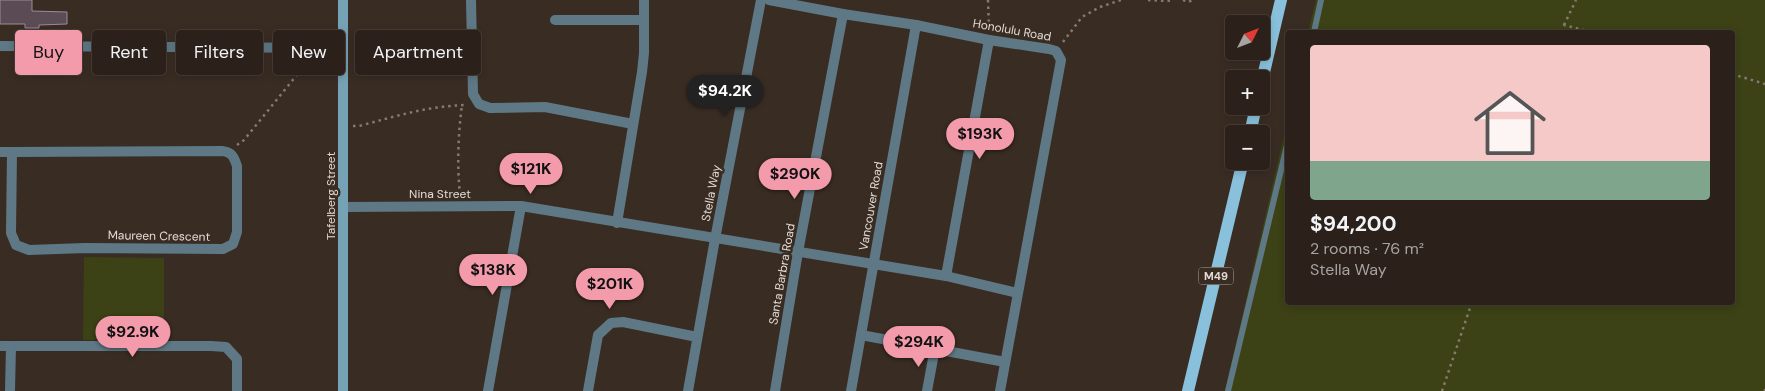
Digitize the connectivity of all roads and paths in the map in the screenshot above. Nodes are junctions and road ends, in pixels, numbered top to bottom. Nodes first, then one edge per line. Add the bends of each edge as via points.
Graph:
1 (343, 0) edge
2 (471, 0) edge
3 (644, 0) edge
4 (760, 0) edge
5 (769, 0) edge
6 (988, 0) edge
7 (1121, 0) edge
8 (1148, 0) edge
9 (1173, 0) edge
10 (1183, 0) edge
11 (1193, 0) edge
12 (1281, 0) edge
13 (1321, 0) edge
14 (1576, 0) edge
15 (843, 14) junction
16 (555, 20) dead end
17 (644, 20) junction
18 (916, 25) junction
19 (1564, 25) junction
20 (472, 30) edge
21 (1314, 30) edge
22 (1563, 30) edge
23 (1583, 30) edge
24 (989, 40) junction
25 (0, 46) edge
26 (348, 48) junction
27 (355, 48) edge
28 (1056, 51) junction
29 (1265, 70) edge
30 (296, 75) edge
31 (472, 75) edge
32 (1735, 75) edge
33 (1765, 84) edge
34 (479, 104) junction
35 (462, 105) junction
36 (633, 124) junction
37 (353, 126) dead end
38 (234, 148) dead end
39 (0, 152) edge
40 (12, 152) junction
41 (1285, 154) edge
42 (1241, 170) edge
43 (461, 200) dead end
44 (521, 206) junction
45 (344, 207) junction
46 (617, 223) junction
47 (715, 239) junction
48 (798, 252) junction
49 (874, 264) junction
50 (946, 276) junction
51 (1017, 294) junction
52 (1471, 305) edge
53 (861, 335) junction
54 (697, 337) junction
55 (0, 346) edge
56 (11, 346) junction
57 (935, 348) junction
58 (1005, 362) junction
59 (10, 391) edge
60 (238, 391) edge
61 (343, 391) edge
62 (488, 391) edge
63 (588, 391) edge
64 (688, 391) edge
65 (775, 391) edge
66 (851, 391) edge
67 (927, 391) edge
68 (1000, 391) edge
69 (1188, 391) edge
70 (1228, 391) edge
71 (1442, 391) edge

1 - 26 street, Tafelberg Street
2 - 20 street
3 - 17 street
4 - 47 street, Stella Way
5 - 15 street, Honolulu Road
6 - 24 path
7 - 28 path via 1082,17
8 - 9 path
10 - 11 path
12 - 29 main road
13 - 21 lane
14 - 19 path
15 - 18 street, Honolulu Road
15 - 48 street, Santa Barbra Road
16 - 17 street
17 - 36 street via 642,72
18 - 24 street, Honolulu Road
18 - 49 street, Vancouver Road
19 - 22 path
19 - 23 path
24 - 28 street, Honolulu Road
24 - 50 street
25 - 26 street
26 - 27 path
26 - 45 street, Tafelberg Street
28 - 51 street, Honolulu Road via 1061,60
30 - 38 path
31 - 34 street via 472,94
32 - 33 path
34 - 35 path
34 - 36 street via 490,108 545,107
35 - 37 path via 423,108
35 - 43 path via 458,158
36 - 46 street
39 - 40 street, Maureen Crescent
40 - 40 street, Maureen Crescent via 11,233 16,245 29,250 224,249 233,244 237,232 237,166 229,152
41 - 70 lane
42 - 69 main road, M49
44 - 45 street, Nina Street
44 - 46 street, Nina Street
44 - 62 street
45 - 61 street, Tafelberg Street
46 - 47 street, Nina Street
47 - 48 street, Nina Street
47 - 54 street, Stella Way
48 - 49 street, Nina Street
48 - 65 street, Santa Barbra Road
49 - 50 street, Nina Street
49 - 53 street, Vancouver Road
50 - 51 street, Nina Street
51 - 58 street, Honolulu Road
52 - 71 path
53 - 57 street
53 - 66 street, Vancouver Road
54 - 63 street via 623,322 611,323 598,335
54 - 64 street, Stella Way
55 - 56 street
56 - 59 street
56 - 60 street via 226,347 237,359
57 - 58 street
57 - 67 street
58 - 68 street, Honolulu Road

